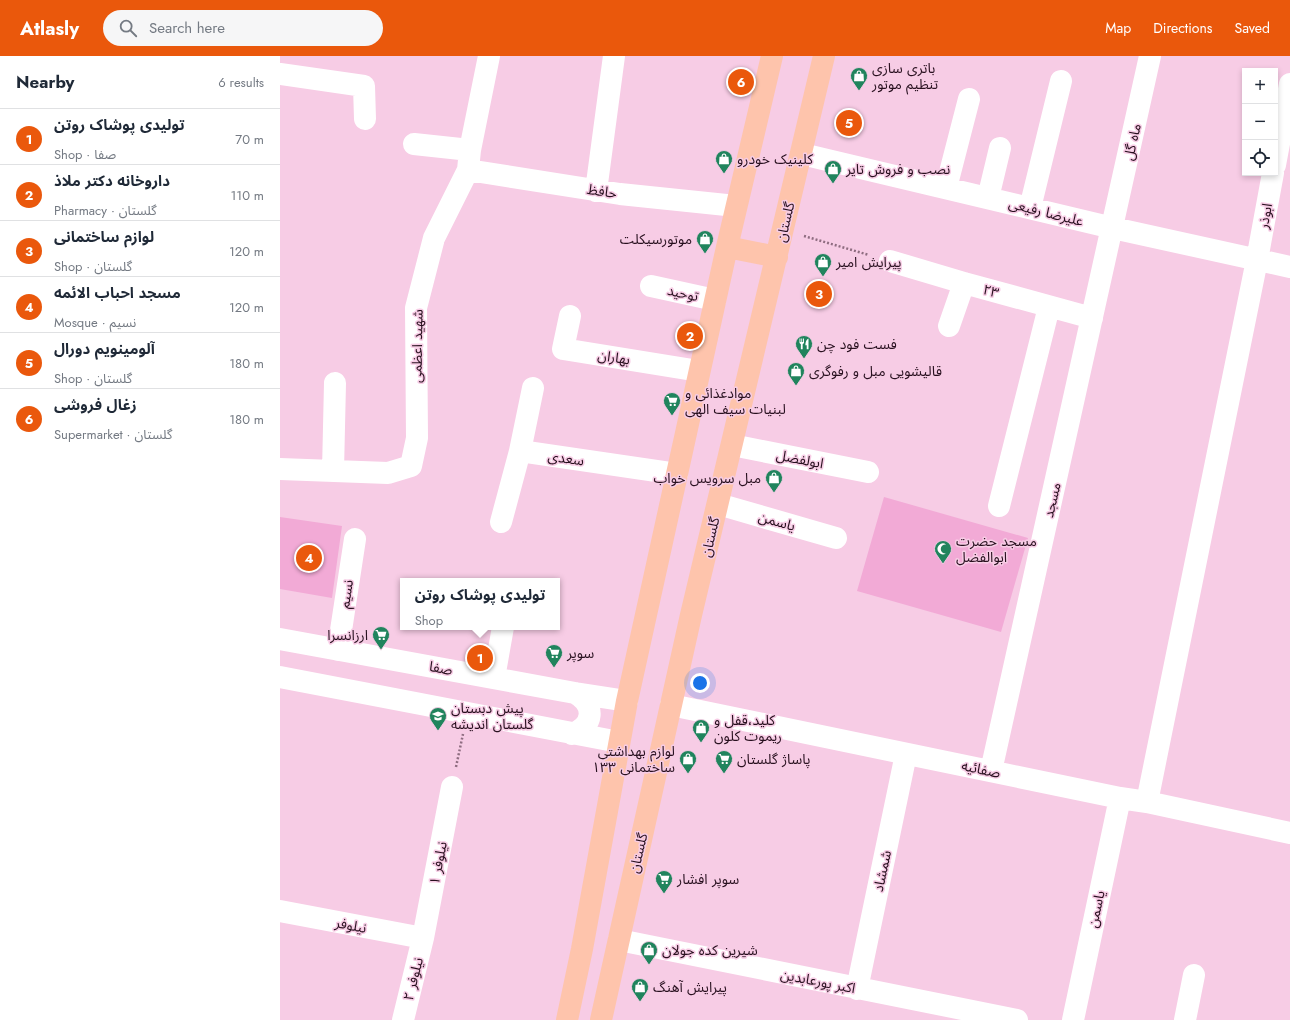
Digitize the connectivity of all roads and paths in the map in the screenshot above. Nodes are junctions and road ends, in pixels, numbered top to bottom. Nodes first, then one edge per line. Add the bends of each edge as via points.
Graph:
1 (489, 56) edge
2 (614, 56) edge
3 (772, 56) edge
4 (824, 56) edge
5 (1150, 56) edge
6 (280, 74) edge
7 (1061, 81) dead end
8 (1290, 84) edge
9 (969, 99) dead end
10 (365, 119) dead end
11 (414, 144) dead end
12 (1000, 148) dead end
13 (1278, 149) edge
14 (802, 154) junction
15 (469, 160) junction
16 (1272, 176) edge
17 (946, 188) junction
18 (596, 191) junction
19 (988, 198) junction
20 (736, 206) junction
21 (1030, 208) junction
22 (1112, 228) junction
23 (784, 230) junction
24 (727, 247) junction
25 (777, 257) junction
26 (1257, 260) junction
27 (890, 261) joint
28 (1290, 267) edge
29 (964, 283) junction
30 (651, 286) dead end
31 (715, 300) junction
32 (1049, 307) junction
33 (570, 316) dead end
34 (1092, 318) junction
35 (949, 326) dead end
36 (699, 371) junction
37 (335, 383) dead end
38 (533, 388) dead end
39 (732, 445) junction
40 (520, 451) junction
41 (280, 469) edge
42 (334, 471) junction
43 (868, 472) dead end
44 (677, 474) junction
45 (718, 504) junction
46 (999, 506) dead end
47 (502, 522) dead end
48 (836, 538) dead end
49 (355, 539) dead end
50 (502, 630) edge
51 (280, 639) edge
52 (338, 650) junction
53 (280, 677) edge
54 (494, 678) junction
55 (575, 693) junction
56 (626, 702) junction
57 (671, 705) junction
58 (467, 713) junction
59 (572, 734) junction
60 (619, 742) junction
61 (906, 754) junction
62 (991, 771) junction
63 (452, 787) joint
64 (1120, 798) junction
65 (1147, 802) junction
66 (1290, 833) edge
67 (280, 911) edge
68 (423, 938) junction
69 (619, 940) junction
70 (1194, 975) dead end
71 (857, 988) junction
72 (937, 1013) edge
73 (403, 1020) edge
74 (567, 1020) edge
75 (601, 1020) edge
76 (1017, 1020) edge
77 (1073, 1020) edge
78 (1185, 1020) edge

1 - 15 street, شهید اعظمی
2 - 18 street
3 - 20 main road
4 - 14 main road, گلستان
5 - 22 street, ماه گل
6 - 10 street via 364,86
7 - 21 street
8 - 13 street
9 - 17 street
11 - 15 street, حافظ
12 - 19 street
14 - 17 street, علیرضا رفیعی
14 - 23 main road, گلستان
15 - 18 street, حافظ
15 - 42 street, شهید اعظمی via 434,238 416,308 417,438 411,466 388,473
16 - 26 street, ابوذر
17 - 19 street, علیرضا رفیعی
18 - 20 street, حافظ
19 - 21 street, علیرضا رفیعی
20 - 24 main road
21 - 22 street, علیرضا رفیعی
22 - 26 street, علیرضا رفیعی
22 - 34 street, مسجد
23 - 25 main road, گلستان
23 - 27 path
24 - 25 main road
24 - 31 main road
25 - 39 main road, گلستان
26 - 28 street, علیرضا رفیعی
26 - 65 street, ابوذر
27 - 29 street, ۲۳
29 - 32 street, ۲۳
29 - 35 street
30 - 31 street, توحید
31 - 36 main road
32 - 34 street, ۲۳
32 - 46 street
33 - 36 street, بهاران via 563,349
34 - 62 street, مسجد via 1018,605
36 - 44 main road
37 - 42 street
38 - 40 street
39 - 43 street, ابولفضل
39 - 45 main road, گلستان
40 - 44 street, سعدی
40 - 47 street
41 - 42 street, شهید اعظمی
44 - 56 main road
45 - 48 street, یاسمن
45 - 57 main road, گلستان
49 - 52 street, نسیم
50 - 54 street
51 - 52 street, صفا
52 - 54 street, صفا
53 - 58 street
54 - 55 street, صفا
55 - 56 street, صفا
55 - 59 street via 586,702 590,715 581,730
56 - 60 main road
57 - 61 street, صفائیه
57 - 69 main road, گلستان
58 - 59 street
58 - 63 path
59 - 60 street
60 - 74 main road
61 - 62 street, صفائیه
61 - 71 street, شمشاد
62 - 64 street, صفائیه
63 - 68 street, نیلوفر ۱
64 - 65 street, صفائیه
64 - 77 street, یاسمن
65 - 66 street, صفائیه
67 - 68 street, نیلوفر
68 - 73 street, نیلوفر ۲
69 - 71 street, اکبر پورعابدین
69 - 75 main road, گلستان
70 - 78 street
71 - 72 street, اکبر پورعابدین
72 - 76 street, اکبر پورعابدین

